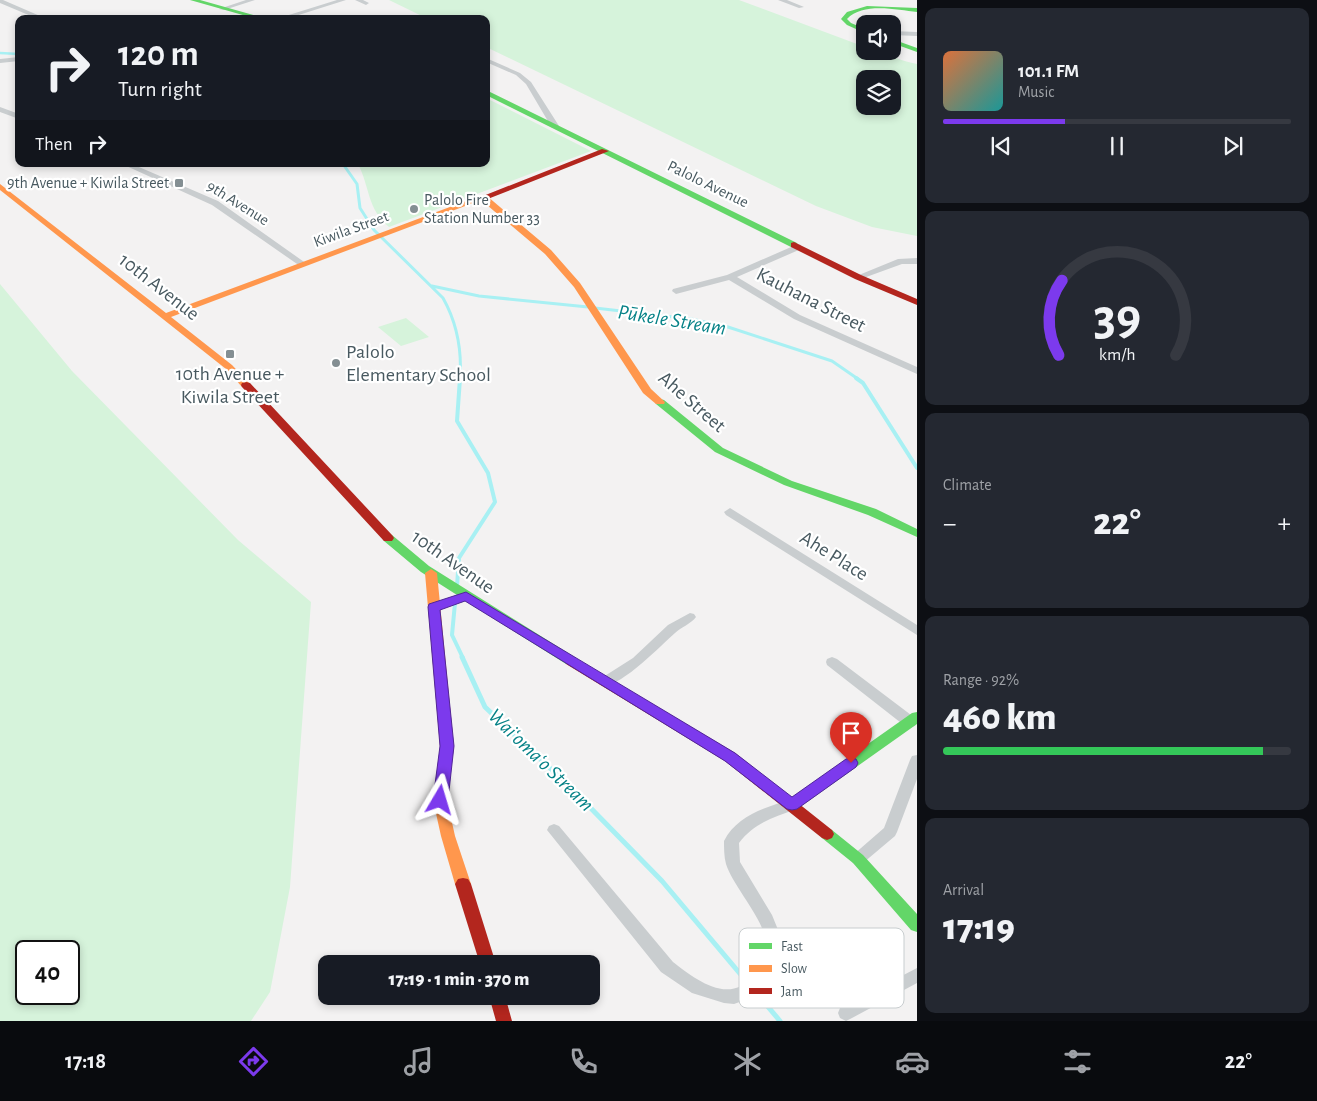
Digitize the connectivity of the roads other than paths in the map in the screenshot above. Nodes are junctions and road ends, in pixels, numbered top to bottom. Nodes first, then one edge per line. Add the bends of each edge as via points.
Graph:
1 (193, 0) edge
2 (252, 0) edge
3 (344, 0) edge
4 (358, 0) edge
5 (781, 0) edge
6 (0, 1) edge
7 (366, 3) dead end
8 (800, 7) dead end
9 (222, 9) junction
10 (917, 10) edge
11 (34, 15) edge
12 (248, 15) edge
13 (293, 15) edge
14 (856, 27) edge
15 (901, 34) edge
16 (917, 34) edge
17 (901, 44) edge
18 (917, 50) edge
19 (15, 59) edge
20 (0, 61) edge
21 (490, 62) edge
22 (490, 94) edge
23 (0, 109) edge
24 (15, 115) edge
25 (555, 126) junction
26 (604, 151) junction
27 (133, 167) edge
28 (0, 186) edge
29 (484, 198) junction
30 (798, 247) junction
31 (917, 261) edge
32 (303, 264) junction
33 (730, 277) junction
34 (858, 277) junction
35 (676, 291) dead end
36 (917, 302) edge
37 (165, 316) junction
38 (917, 371) edge
39 (730, 512) dead end
40 (917, 533) edge
41 (431, 573) junction
42 (466, 596) junction
43 (434, 607) junction
44 (690, 618) dead end
45 (917, 632) edge
46 (832, 662) dead end
47 (605, 682) junction
48 (914, 719) edge
49 (917, 760) edge
50 (792, 805) junction
51 (554, 830) dead end
52 (858, 859) junction
53 (917, 925) edge
54 (769, 928) edge
55 (485, 955) edge
56 (917, 975) edge
57 (904, 982) edge
58 (739, 994) edge
59 (500, 1005) edge
60 (855, 1008) edge
61 (846, 1013) dead end
62 (504, 1021) edge

1 - 9 street
2 - 9 street
3 - 13 street
4 - 7 street
5 - 8 street
6 - 11 street
9 - 12 street
10 - 14 street via 862,10 846,15 845,20
15 - 16 street
17 - 18 street
19 - 20 street
21 - 25 street via 518,74 529,83
22 - 25 street, Palolo Avenue
23 - 24 street
25 - 26 street, Palolo Avenue
26 - 29 street, Kiwila Street
26 - 30 street, Palolo Avenue
27 - 32 street, 9th Avenue via 215,203
28 - 37 street, 10th Avenue
29 - 32 street, Kiwila Street
29 - 40 street, Ahe Street via 548,252 577,284 646,391 719,450 788,483 872,512
30 - 33 street, Kauhana Street
30 - 34 street, Palolo Avenue
31 - 34 street via 901,261
32 - 37 street, Kiwila Street
33 - 35 street
33 - 38 street, Kauhana Street via 797,317
34 - 36 street, Palolo Avenue
37 - 41 street, 10th Avenue via 235,373 384,534
39 - 45 street, Ahe Place
41 - 42 street, 10th Avenue
41 - 43 street
42 - 43 street
42 - 47 street, 10th Avenue
43 - 55 street via 447,746 440,800
44 - 47 street via 672,628 638,661
46 - 48 street
47 - 50 street, 10th Avenue via 730,757
48 - 50 street
49 - 52 street via 890,832
50 - 52 street, 10th Avenue
50 - 54 street via 764,814 742,827 731,841 733,863
51 - 58 street via 667,967 687,984 709,993
52 - 53 street, 10th Avenue
56 - 57 street
59 - 62 street
60 - 61 street

